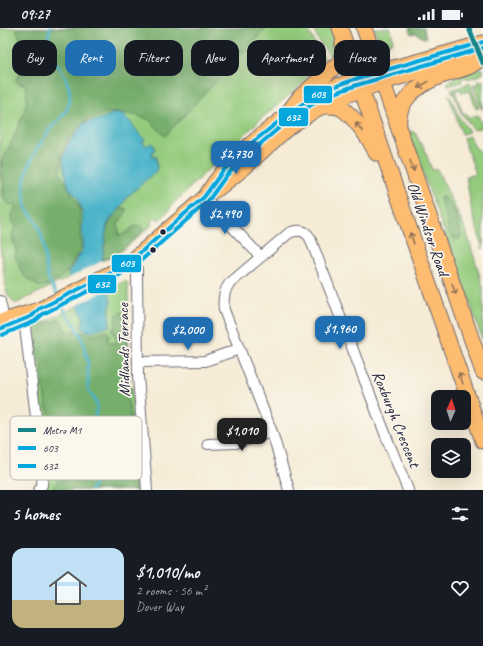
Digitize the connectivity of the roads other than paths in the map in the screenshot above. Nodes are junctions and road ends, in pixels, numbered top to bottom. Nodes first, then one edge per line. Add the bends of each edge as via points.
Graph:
1 (364, 28) edge
2 (341, 32) edge
3 (483, 42) edge
4 (483, 57) edge
5 (382, 77) junction
6 (360, 84) junction
7 (325, 106) junction
8 (287, 114) junction
9 (399, 130) junction
10 (389, 170) junction
11 (204, 198) junction
12 (261, 257) junction
13 (133, 259) junction
14 (0, 301) edge
15 (39, 309) junction
16 (22, 321) junction
17 (2, 323) edge
18 (239, 349) junction
19 (138, 362) junction
20 (483, 372) edge
21 (36, 416) edge
22 (140, 416) edge
23 (272, 432) junction
24 (142, 435) edge
25 (483, 441) edge
26 (208, 444) dead end
27 (42, 480) edge
28 (39, 490) edge
29 (147, 490) edge
30 (289, 490) edge
31 (408, 490) edge

1 - 5 highway, Old Windsor Road
2 - 6 highway, Old Windsor Road
2 - 8 highway via 343,51 340,62 300,97
3 - 5 main road
4 - 5 main road via 466,58
4 -> 9 highway via 469,67 431,80 411,94 400,108
5 - 6 main road
5 - 9 highway, Old Windsor Road
6 - 7 main road
6 - 8 main road via 326,90
6 - 10 highway, Old Windsor Road
10 -> 7 highway via 378,159 367,137 348,114 339,108
7 - 11 main road via 297,122 232,178
8 - 11 main road via 252,142 222,171
9 -> 20 highway, Old Windsor Road
25 -> 10 highway, Old Windsor Road
11 - 12 street
11 - 13 main road
12 - 18 street via 229,284 224,294 224,310
12 - 31 street, Roxburgh Crescent via 292,232 301,231 308,235
13 - 15 main road
13 - 19 street, Midlands Terrace via 137,268
14 - 17 street
15 - 16 main road
15 - 17 main road
16 - 17 main road
16 - 21 street via 25,327
18 - 19 street via 205,361
18 - 23 street
19 - 22 street, Midlands Terrace
23 - 26 street via 236,443
23 - 30 street
24 - 29 street, Midlands Terrace
27 - 28 street

